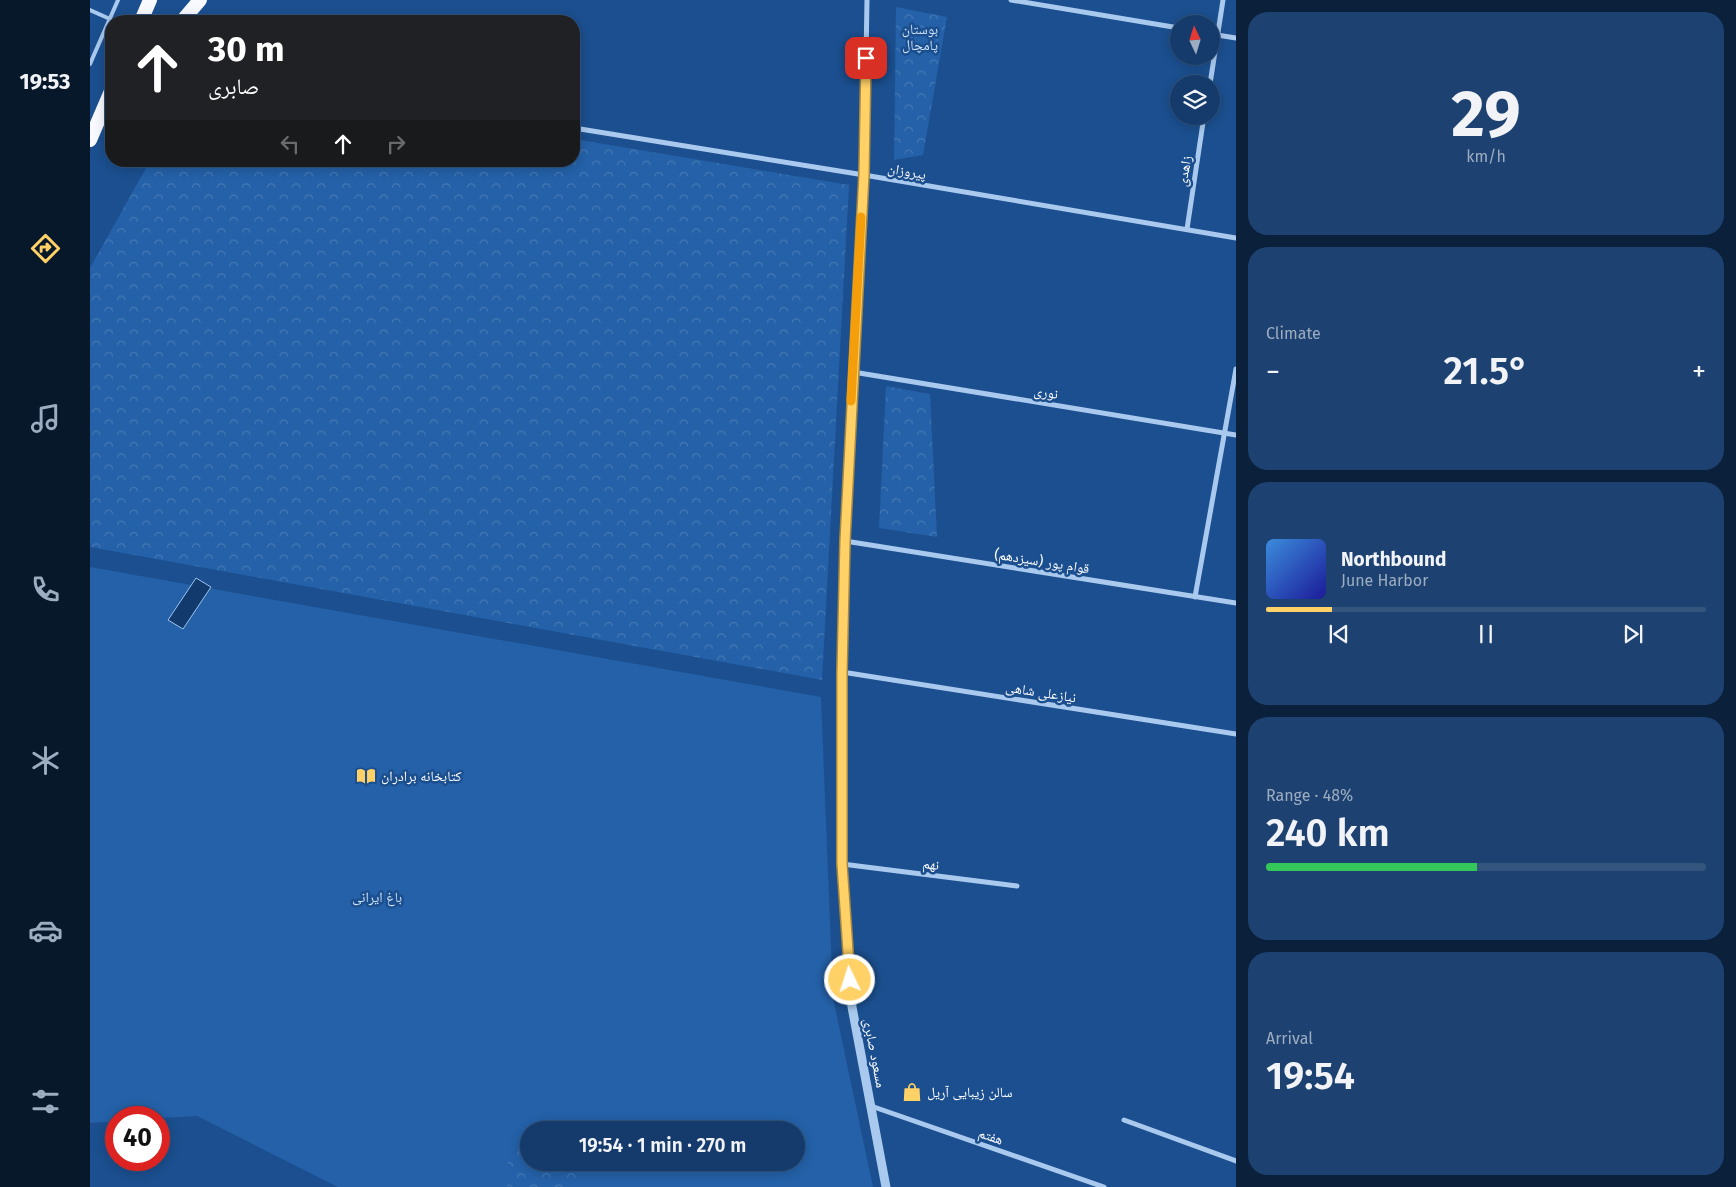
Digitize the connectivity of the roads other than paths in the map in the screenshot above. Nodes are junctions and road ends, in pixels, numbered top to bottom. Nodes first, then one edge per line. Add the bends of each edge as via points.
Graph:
1 (118, 0) edge
2 (150, 0) edge
3 (200, 0) edge
4 (867, 0) edge
5 (1011, 0) edge
6 (1223, 0) edge
7 (90, 10) edge
8 (112, 15) edge
9 (144, 15) edge
10 (187, 15) edge
11 (1219, 15) edge
12 (105, 17) edge
13 (1170, 26) edge
14 (105, 30) edge
15 (1220, 35) edge
16 (1236, 38) edge
17 (90, 64) edge
18 (105, 105) edge
19 (105, 122) edge
20 (1203, 125) edge
21 (580, 129) edge
22 (90, 141) edge
23 (864, 174) junction
24 (1187, 230) junction
25 (1236, 238) edge
26 (1236, 368) edge
27 (852, 372) junction
28 (1225, 433) junction
29 (1236, 435) edge
30 (845, 541) junction
31 (1195, 597) junction
32 (1236, 603) edge
33 (842, 672) junction
34 (1236, 734) edge
35 (842, 864) junction
36 (1017, 886) dead end
37 (871, 1106) junction
38 (1124, 1120) dead end
39 (1236, 1160) edge
40 (886, 1187) edge
41 (1104, 1187) edge

1 - 8 lane
2 - 9 highway
3 - 10 highway
4 - 23 street
5 - 13 street
6 - 11 street
7 - 12 lane
14 - 17 lane
15 - 16 street
18 - 22 highway
19 - 22 highway
20 - 24 street, زاهدی
21 - 23 street, پیروزان
23 - 24 street, پیروزان
23 - 27 street, مسعود صابری
24 - 25 street, پیروزان
26 - 28 street
27 - 28 street, نوری
27 - 30 street, مسعود صابری
28 - 29 street, نوری
28 - 31 street
30 - 31 street, قوام پور (سیزدهم)
30 - 33 street, مسعود صابری
31 - 32 street, قوام پور (سیزدهم)
33 - 34 street, نیازعلی شاهی
33 - 35 street, مسعود صابری
35 - 36 street, نهم
35 - 37 street, مسعود صابری via 852,1007
37 - 40 street, مسعود صابری
37 - 41 street, هفتم
38 - 39 street

